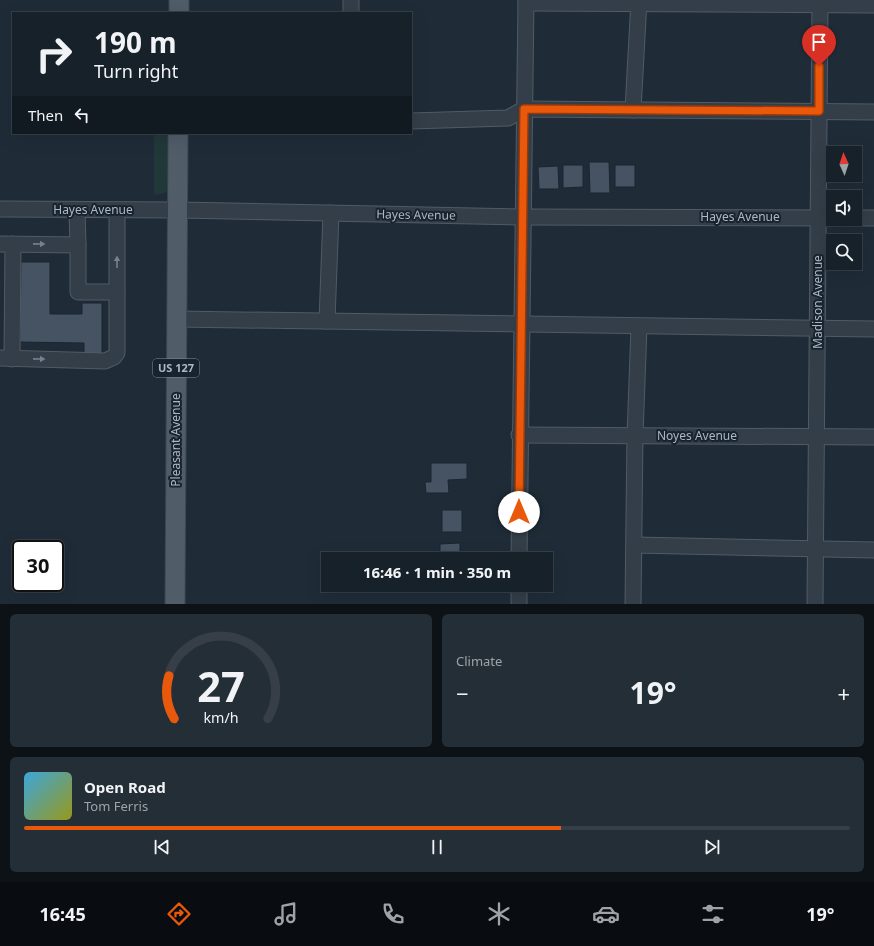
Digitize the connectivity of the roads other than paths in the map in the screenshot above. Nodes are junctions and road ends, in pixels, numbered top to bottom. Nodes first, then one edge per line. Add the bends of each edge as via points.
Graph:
1 (179, 0) edge
2 (351, 0) edge
3 (526, 1) edge
4 (639, 2) edge
5 (820, 2) edge
6 (874, 5) edge
7 (179, 12) edge
8 (351, 12) edge
9 (524, 109) junction
10 (633, 110) junction
11 (819, 111) junction
12 (874, 112) edge
13 (412, 120) edge
14 (178, 134) edge
15 (0, 209) edge
16 (77, 210) junction
17 (117, 210) junction
18 (178, 210) junction
19 (331, 213) junction
20 (522, 217) junction
21 (818, 217) junction
22 (826, 218) edge
23 (862, 218) edge
24 (874, 218) edge
25 (6, 244) edge
26 (78, 245) junction
27 (6, 281) edge
28 (117, 292) junction
29 (176, 319) junction
30 (6, 321) edge
31 (327, 321) junction
32 (521, 323) junction
33 (638, 327) junction
34 (817, 329) junction
35 (874, 329) edge
36 (6, 359) edge
37 (519, 435) junction
38 (635, 436) junction
39 (817, 437) junction
40 (874, 437) edge
41 (634, 545) junction
42 (815, 550) junction
43 (874, 550) edge
44 (519, 552) edge
45 (519, 592) edge
46 (175, 604) edge
47 (519, 604) edge
48 (633, 604) edge
49 (815, 604) edge

1 - 7 main road
2 - 8 street
3 - 4 street
3 - 9 street
4 - 5 street
4 - 10 street
5 - 6 street
5 - 11 street, Madison Avenue
9 - 10 street
9 - 13 street via 508,118
9 - 20 street
10 - 11 street
11 - 12 street
11 - 21 street, Madison Avenue
14 - 18 main road, Pleasant Avenue / US 127
15 - 16 street, Hayes Avenue
16 - 17 street, Hayes Avenue
16 - 26 street
17 - 18 street, Hayes Avenue
28 -> 17 street
18 - 19 street, Hayes Avenue
18 - 29 main road, Pleasant Avenue / US 127
19 - 20 street, Hayes Avenue
19 - 31 street
20 - 21 street, Hayes Avenue
20 - 32 street
21 - 22 street, Hayes Avenue
21 - 34 street, Madison Avenue
23 - 24 street
25 -> 26 street
25 - 27 street
26 - 28 street via 78,292
27 - 30 street
36 -> 28 street via 111,359 117,352
29 - 31 street
29 - 46 main road, Pleasant Avenue / US 127
30 - 36 street
31 - 32 street
32 - 33 street
32 - 37 street
33 - 34 street
33 - 38 street
34 - 35 street
34 - 39 street, Madison Avenue
37 - 38 street, Noyes Avenue
37 - 44 street
38 - 39 street, Noyes Avenue
38 - 41 street
39 - 40 street, Noyes Avenue
39 - 42 street, Madison Avenue
41 - 42 street
41 - 48 street
42 - 43 street
42 - 49 street, Madison Avenue
45 - 47 street

